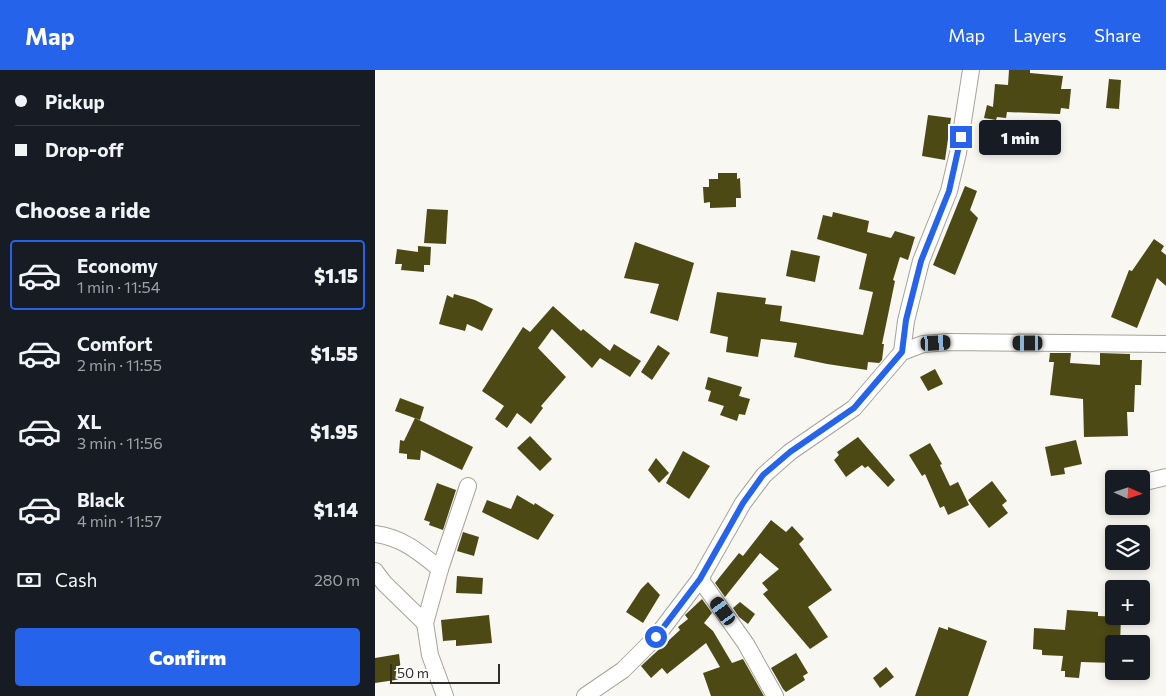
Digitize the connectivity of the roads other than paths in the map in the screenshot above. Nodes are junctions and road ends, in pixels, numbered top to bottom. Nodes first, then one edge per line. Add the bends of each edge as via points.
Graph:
1 (971, 70) edge
2 (1166, 344) edge
3 (902, 352) junction
4 (1166, 477) edge
5 (1150, 481) edge
6 (469, 486) dead end
7 (375, 534) edge
8 (440, 569) junction
9 (375, 571) edge
10 (700, 579) junction
11 (425, 622) junction
12 (445, 696) edge
13 (585, 696) edge
14 (775, 696) edge

1 - 3 street via 949,191 921,261 906,320
2 - 3 street via 949,342 923,344
3 - 10 street via 854,408 790,452 763,475 743,503
4 - 5 street
6 - 8 street
7 - 8 street via 411,545
8 - 11 street
9 - 11 street
10 - 13 street via 650,644 623,670
10 - 14 street via 747,644
11 - 12 street via 430,655

